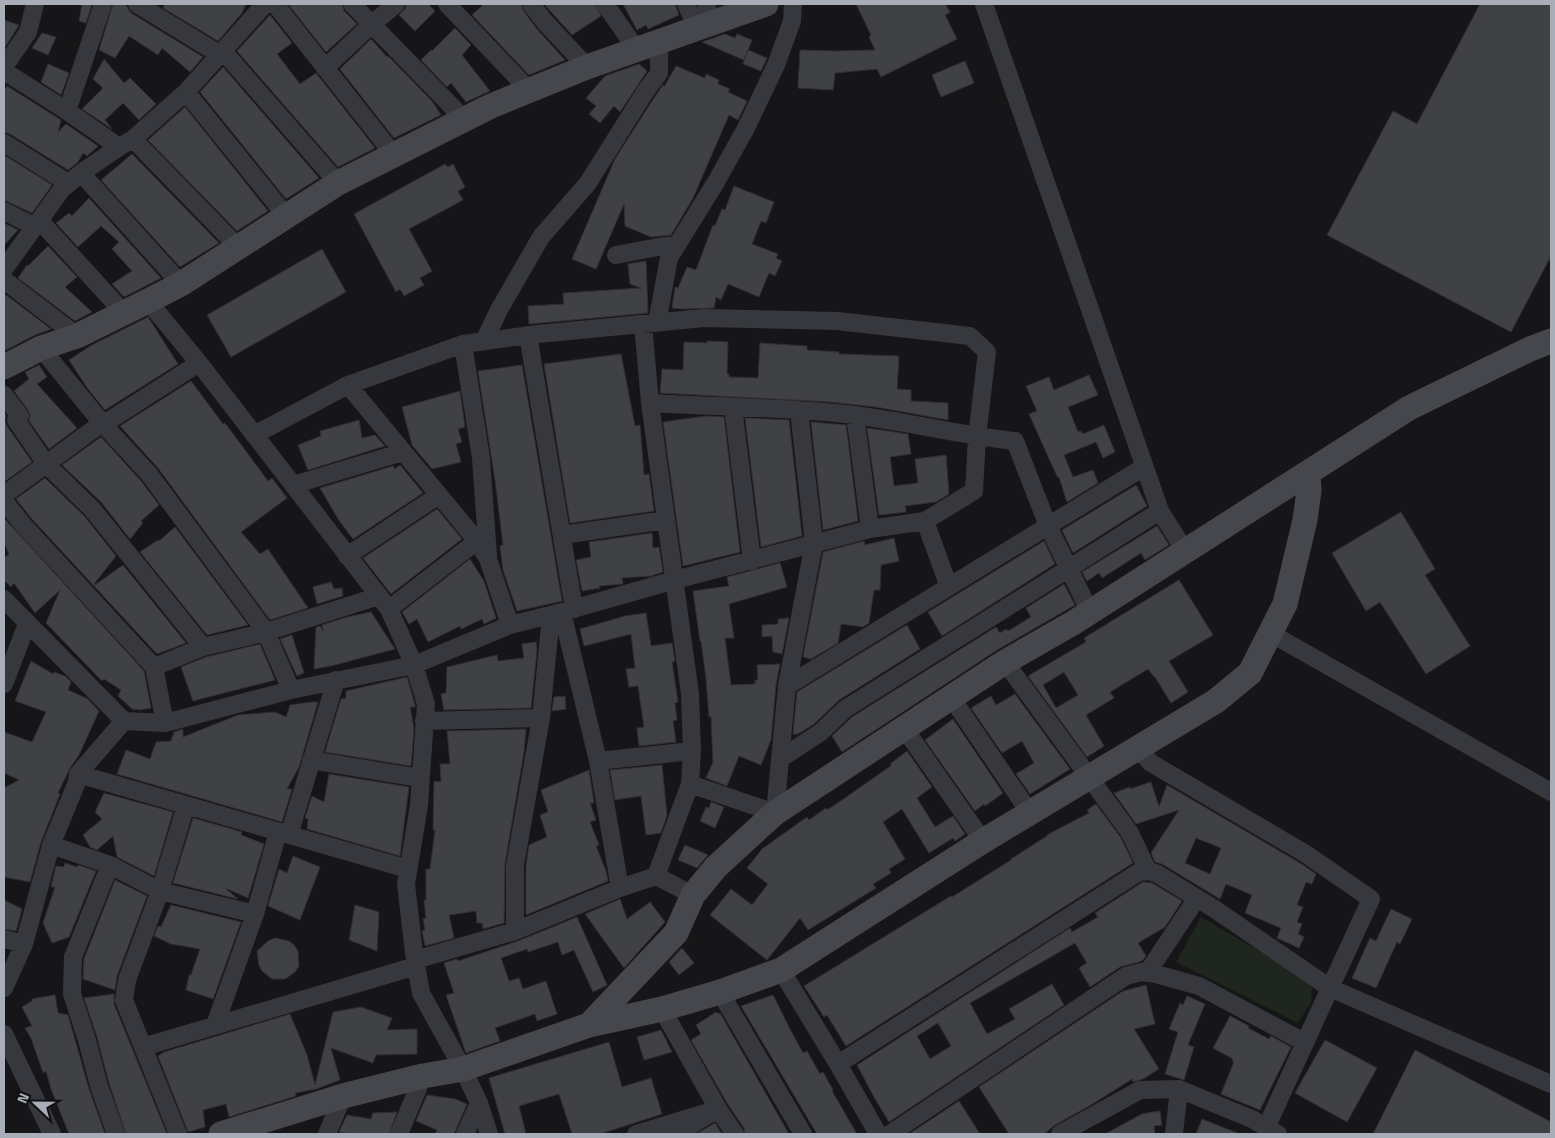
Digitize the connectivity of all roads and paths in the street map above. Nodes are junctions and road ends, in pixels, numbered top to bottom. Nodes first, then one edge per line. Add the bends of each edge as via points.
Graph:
1 (36, 4) edge
2 (103, 4) edge
3 (137, 4) edge
4 (265, 4) edge
5 (274, 4) edge
6 (352, 4) edge
7 (396, 4) edge
8 (447, 4) edge
9 (532, 4) edge
10 (605, 4) edge
11 (686, 4) edge
12 (766, 4) edge
13 (793, 4) edge
14 (984, 4) edge
15 (704, 18) edge
16 (372, 24) junction
17 (648, 45) junction
18 (221, 53) junction
19 (587, 67) junction
20 (325, 68) junction
21 (4, 69) edge
22 (529, 90) junction
23 (186, 92) junction
24 (67, 111) junction
25 (464, 119) junction
26 (4, 143) edge
27 (126, 143) junction
28 (394, 155) junction
29 (74, 178) junction
30 (338, 183) junction
31 (4, 211) edge
32 (287, 217) junction
33 (38, 224) junction
34 (678, 245) junction
35 (238, 247) junction
36 (616, 255) dead end
37 (4, 269) edge
38 (4, 280) edge
39 (181, 284) junction
40 (148, 301) junction
41 (123, 312) junction
42 (650, 323) junction
43 (528, 335) junction
44 (77, 336) junction
45 (484, 341) junction
46 (1551, 341) edge
47 (463, 344) junction
48 (41, 348) junction
49 (199, 363) junction
50 (4, 368) edge
51 (348, 385) junction
52 (4, 394) edge
53 (650, 403) junction
54 (733, 407) junction
55 (799, 411) junction
56 (855, 416) junction
57 (102, 422) junction
58 (254, 435) junction
59 (977, 436) junction
60 (403, 452) junction
61 (46, 464) junction
62 (1144, 467) junction
63 (1308, 473) junction
64 (293, 485) junction
65 (4, 495) edge
66 (439, 495) junction
67 (4, 501) edge
68 (1160, 511) junction
69 (666, 520) junction
70 (924, 521) junction
71 (1048, 526) junction
72 (870, 529) junction
73 (562, 535) junction
74 (477, 540) junction
75 (814, 543) junction
76 (1185, 551) junction
77 (348, 556) junction
78 (488, 559) junction
79 (752, 560) junction
80 (1069, 568) junction
81 (675, 580) junction
82 (949, 587) junction
83 (4, 599) edge
84 (384, 602) junction
85 (562, 612) junction
86 (1090, 612) junction
87 (27, 624) junction
88 (510, 625) junction
89 (266, 632) junction
90 (1270, 634) junction
91 (203, 647) junction
92 (1005, 662) junction
93 (414, 665) junction
94 (154, 667) junction
95 (336, 680) junction
96 (4, 684) edge
97 (787, 686) junction
98 (291, 690) junction
99 (951, 697) junction
100 (540, 718) junction
101 (124, 720) junction
102 (424, 721) junction
103 (165, 723) junction
104 (904, 728) junction
105 (1137, 748) junction
106 (692, 751) junction
107 (780, 759) junction
108 (311, 760) junction
109 (598, 761) junction
110 (78, 774) junction
111 (1090, 777) junction
112 (420, 778) junction
113 (690, 784) junction
114 (1551, 792) edge
115 (186, 805) junction
116 (775, 812) junction
117 (1030, 813) junction
118 (283, 833) junction
119 (983, 842) junction
120 (51, 845) junction
121 (110, 865) junction
122 (408, 869) junction
123 (1148, 871) junction
124 (656, 876) junction
125 (620, 888) junction
126 (160, 891) junction
127 (693, 895) junction
128 (1196, 898) junction
129 (255, 914) junction
130 (515, 931) junction
131 (4, 939) edge
132 (24, 944) junction
133 (416, 963) junction
134 (781, 970) junction
135 (1147, 973) junction
136 (4, 988) edge
137 (1330, 988) junction
138 (720, 992) junction
139 (662, 1009) junction
140 (215, 1025) junction
141 (589, 1025) junction
142 (4, 1034) edge
143 (1304, 1042) junction
144 (143, 1047) junction
145 (838, 1064) junction
146 (463, 1069) junction
147 (423, 1076) junction
148 (1551, 1084) edge
149 (1179, 1089) junction
150 (343, 1096) junction
151 (478, 1103) junction
152 (718, 1109) junction
153 (1272, 1131) edge
154 (52, 1134) edge
155 (116, 1134) edge
156 (178, 1134) edge
157 (221, 1134) edge
158 (328, 1134) edge
159 (399, 1134) edge
160 (465, 1134) edge
161 (489, 1134) edge
162 (636, 1134) edge
163 (676, 1134) edge
164 (735, 1134) edge
165 (803, 1134) edge
166 (878, 1134) edge
167 (890, 1134) edge
168 (1060, 1134) edge
169 (1174, 1134) edge

1 - 21 street via 28,32
2 - 24 street
3 - 18 street
4 - 18 street
5 - 20 street
6 - 16 street
7 - 16 street
8 - 22 street
9 - 19 street
10 - 17 street
11 - 15 street
12 - 15 street
13 - 34 street via 792,21 776,65 746,128
14 - 62 street
15 - 17 street
16 - 20 street
16 - 25 street
17 - 19 street
17 - 45 street via 659,73 588,183 541,237
18 - 23 street
18 - 30 street
19 - 22 street
20 - 28 street
21 - 24 street
22 - 25 street
23 - 27 street
23 - 32 street
24 - 27 street
25 - 28 street
26 - 29 street
27 - 29 street
27 - 35 street
28 - 30 street
29 - 33 street via 62,189
29 - 39 street
30 - 32 street
31 - 33 street
32 - 35 street
33 - 37 street
33 - 41 street
34 - 36 street
34 - 42 street via 669,258
35 - 39 street
38 - 44 street
39 - 40 street
40 - 41 street
40 - 49 street
41 - 44 street
42 - 43 street
42 - 53 street
42 - 59 street via 704,318 838,321 970,336 987,352
43 - 45 street
43 - 73 street
44 - 48 street
45 - 47 street
46 - 63 street via 1409,408
47 - 51 street
47 - 78 street via 481,458
48 - 50 street
48 - 57 street
49 - 57 street
49 - 58 street
51 - 58 street
51 - 60 street
52 - 61 street via 20,416 16,420
53 - 54 street
53 - 69 street
54 - 55 street
54 - 79 street
55 - 56 street
55 - 75 street
56 - 59 street
56 - 72 street
57 - 61 street
57 - 89 street via 149,474
58 - 64 street
59 - 70 street via 974,491
59 - 71 street via 1015,441
60 - 64 street
60 - 66 street
61 - 65 street
61 - 91 street via 93,510
62 - 68 street
62 - 71 street
63 - 76 street
63 - 90 street via 1305,520 1286,604
64 - 77 street
66 - 74 street
66 - 77 street
67 - 94 street
68 - 76 street
68 - 80 street
69 - 73 street
69 - 81 street
70 - 72 street
70 - 82 street
71 - 80 street
71 - 82 street
72 - 75 street
73 - 85 street
74 - 78 street
74 - 84 street
75 - 79 street
75 - 97 street
76 - 86 street
77 - 84 street
78 - 88 street
79 - 81 street
80 - 86 street
80 - 107 street via 845,709 821,732
81 - 85 street
81 - 106 street via 690,694
82 - 97 street
83 - 87 street
84 - 89 street
84 - 93 street
85 - 88 street
85 - 100 street
85 - 109 street
86 - 92 street
87 - 96 street
87 - 101 street
88 - 93 street
89 - 91 street
89 - 98 street
90 - 105 street via 1250,673 1216,701
90 - 114 street
91 - 94 street
92 - 99 street
92 - 111 street
93 - 95 street
93 - 102 street via 426,704
94 - 103 street
95 - 98 street
95 - 108 street
97 - 107 street
98 - 103 street
99 - 104 street
99 - 117 street
100 - 102 street
100 - 130 street via 515,865
101 - 103 street
101 - 110 street
102 - 112 street
104 - 116 street
104 - 119 street
105 - 111 street
105 - 137 street via 1151,764 1306,854 1372,900
106 - 109 street
106 - 113 street
107 - 116 street
108 - 112 street
108 - 118 street
109 - 125 street
110 - 115 street
110 - 120 street
111 - 117 street
111 - 123 street via 1130,833
112 - 122 street via 419,805
113 - 116 street
113 - 124 street
115 - 118 street
115 - 126 street
116 - 127 street via 716,866
117 - 119 street
118 - 122 street
118 - 129 street
119 - 134 street
120 - 121 street
120 - 132 street
121 - 126 street
121 - 155 street via 73,957 72,994
122 - 133 street via 406,884
123 - 128 street
123 - 145 street via 1139,872
124 - 125 street
124 - 127 street
125 - 130 street
126 - 129 street
126 - 144 street via 127,980 124,1000
127 - 141 street via 676,933
128 - 135 street
128 - 137 street
129 - 140 street
130 - 133 street
131 - 132 street
132 - 136 street
133 - 140 street
133 - 146 street via 422,993
134 - 138 street
134 - 145 street
135 - 143 street via 1198,986
135 - 167 street via 1126,976
137 - 143 street
137 - 148 street
138 - 139 street
138 - 165 street
139 - 141 street
139 - 152 street
140 - 144 street
141 - 146 street
142 - 154 street
143 - 153 street
144 - 156 street
145 - 166 street
146 - 147 street
146 - 151 street
147 - 150 street
147 - 159 street
149 - 153 street via 1252,1119
149 - 168 street via 1140,1090
149 - 169 street
150 - 157 street
150 - 158 street
151 - 160 street
151 - 161 street
152 - 162 street
152 - 163 street
152 - 164 street

